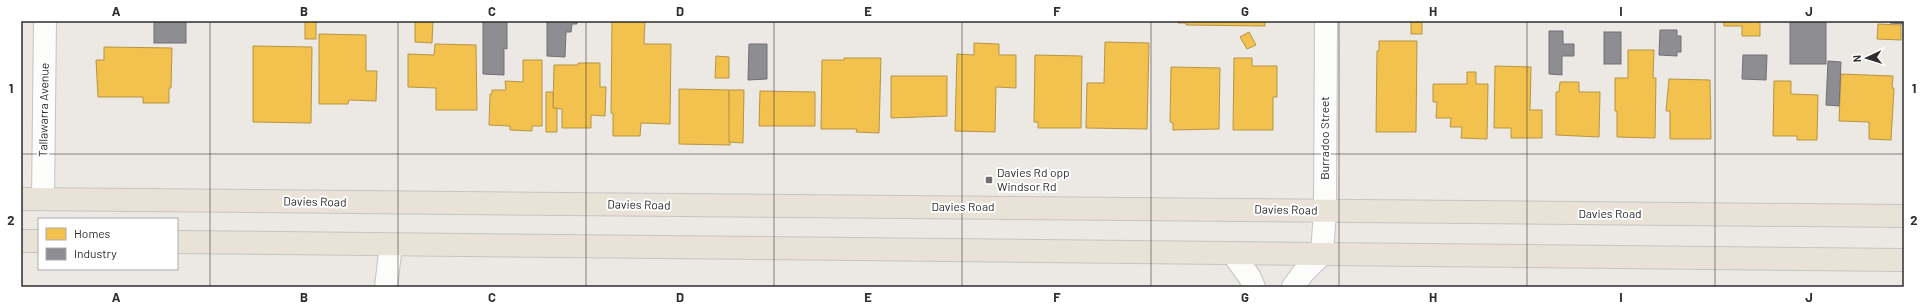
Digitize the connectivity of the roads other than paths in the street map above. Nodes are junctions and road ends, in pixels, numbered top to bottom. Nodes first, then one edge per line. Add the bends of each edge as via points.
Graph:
1 (45, 21) edge
2 (1326, 21) edge
3 (21, 199) edge
4 (43, 199) junction
5 (1325, 211) junction
6 (1904, 216) edge
7 (21, 241) edge
8 (38, 241) edge
9 (178, 242) edge
10 (391, 245) junction
11 (1232, 253) junction
12 (1322, 254) junction
13 (1904, 260) edge
14 (386, 287) edge
15 (1254, 287) edge
16 (1293, 287) edge

1 - 4 street, Tallawarra Avenue
2 - 5 street, Burradoo Street
3 - 4 highway, Davies Road
4 - 5 highway, Davies Road
5 - 6 highway, Davies Road
5 - 12 street, Burradoo Street
7 - 8 highway
9 - 10 highway
10 - 11 highway
10 - 14 street
11 - 12 highway
11 - 15 street
12 - 13 highway
12 - 16 street

